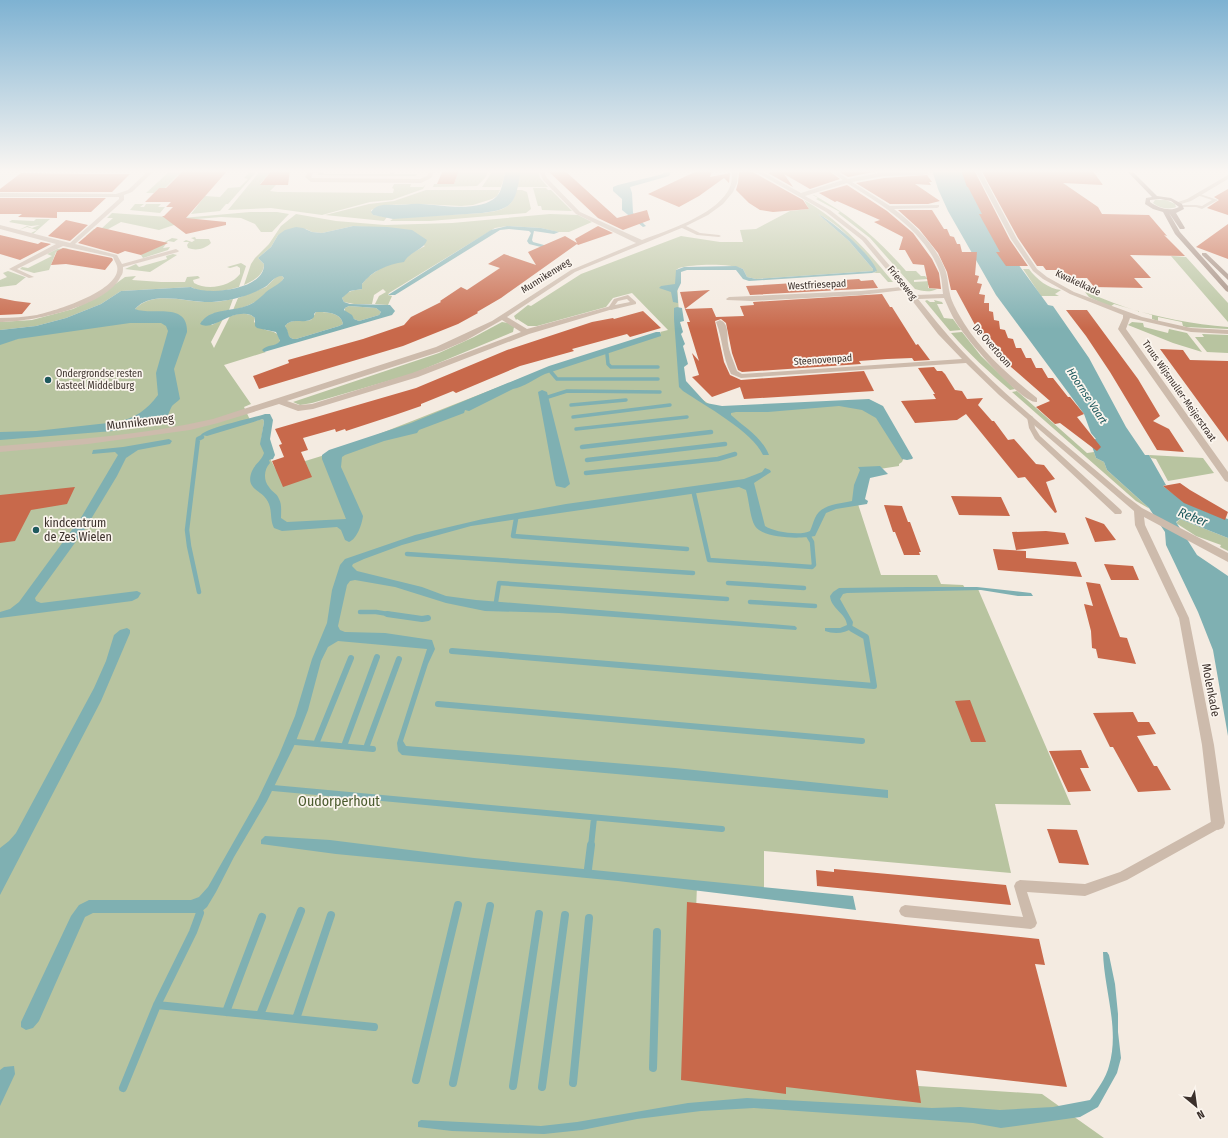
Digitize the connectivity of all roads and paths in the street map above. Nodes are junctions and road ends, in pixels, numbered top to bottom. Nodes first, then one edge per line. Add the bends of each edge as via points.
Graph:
1 (95, 223) edge
2 (600, 223) edge
3 (688, 223) edge
4 (845, 223) edge
5 (906, 223) edge
6 (1005, 223) edge
7 (1172, 223) edge
8 (1179, 223) edge
9 (682, 226) junction
10 (0, 227) edge
11 (719, 236) dead end
12 (642, 243) junction
13 (62, 244) junction
14 (71, 245) junction
15 (176, 251) dead end
16 (121, 266) junction
17 (31, 277) dead end
18 (1228, 278) edge
19 (906, 288) junction
20 (1228, 290) edge
21 (947, 296) junction
22 (913, 297) junction
23 (729, 299) dead end
24 (611, 308) dead end
25 (1126, 314) junction
26 (503, 317) junction
27 (0, 320) edge
28 (720, 322) dead end
29 (526, 332) junction
30 (1228, 332) edge
31 (968, 361) junction
32 (1034, 400) dead end
33 (279, 401) junction
34 (1030, 417) junction
35 (0, 449) edge
36 (1228, 479) edge
37 (1139, 510) junction
38 (1118, 512) dead end
39 (1228, 558) edge
40 (1218, 823) joint
41 (905, 911) dead end

1 - 14 street
2 - 12 street
3 - 9 street, Munnikenweg
4 - 19 street, Frieseweg via 864,239
5 - 21 street, De Overtoom via 932,251 943,273
6 - 25 street, Kwakelkade via 1037,273 1066,290
7 - 20 main road via 1177,233
8 - 18 main road via 1185,234
9 - 11 lane via 700,234
9 - 12 street, Munnikenweg
10 - 13 street
12 - 26 street, Munnikenweg via 572,271
13 - 14 street
13 - 17 street via 12,269
14 - 16 street via 116,256
15 - 16 street
16 - 27 street via 115,281 82,303 43,316
19 - 22 street, Frieseweg
19 - 23 street, Westfriesepad via 861,293
21 - 22 street
21 - 32 street, De Overtoom via 956,316 976,344 1001,372
22 - 31 street, Frieseweg
24 - 29 street
25 - 30 street, Kwakelkade via 1179,328
25 - 36 street, Truus Wijsmuller-Meijerstraat via 1122,329
26 - 29 street
26 - 33 street, Munnikenweg via 439,349
28 - 31 street, Steenovenpad via 734,372 741,376
29 - 33 street via 415,375 313,406 298,408
31 - 34 street, Frieseweg
33 - 35 street, Munnikenweg via 185,428
34 - 37 street, Frieseweg
34 - 38 lane, Frieseweg via 1037,437
37 - 39 street, Frieseweg
37 - 40 street, Molenkade via 1140,525 1184,618 1208,745
40 - 41 lane, Molenkade via 1124,876 1085,890 1020,886 1031,923

